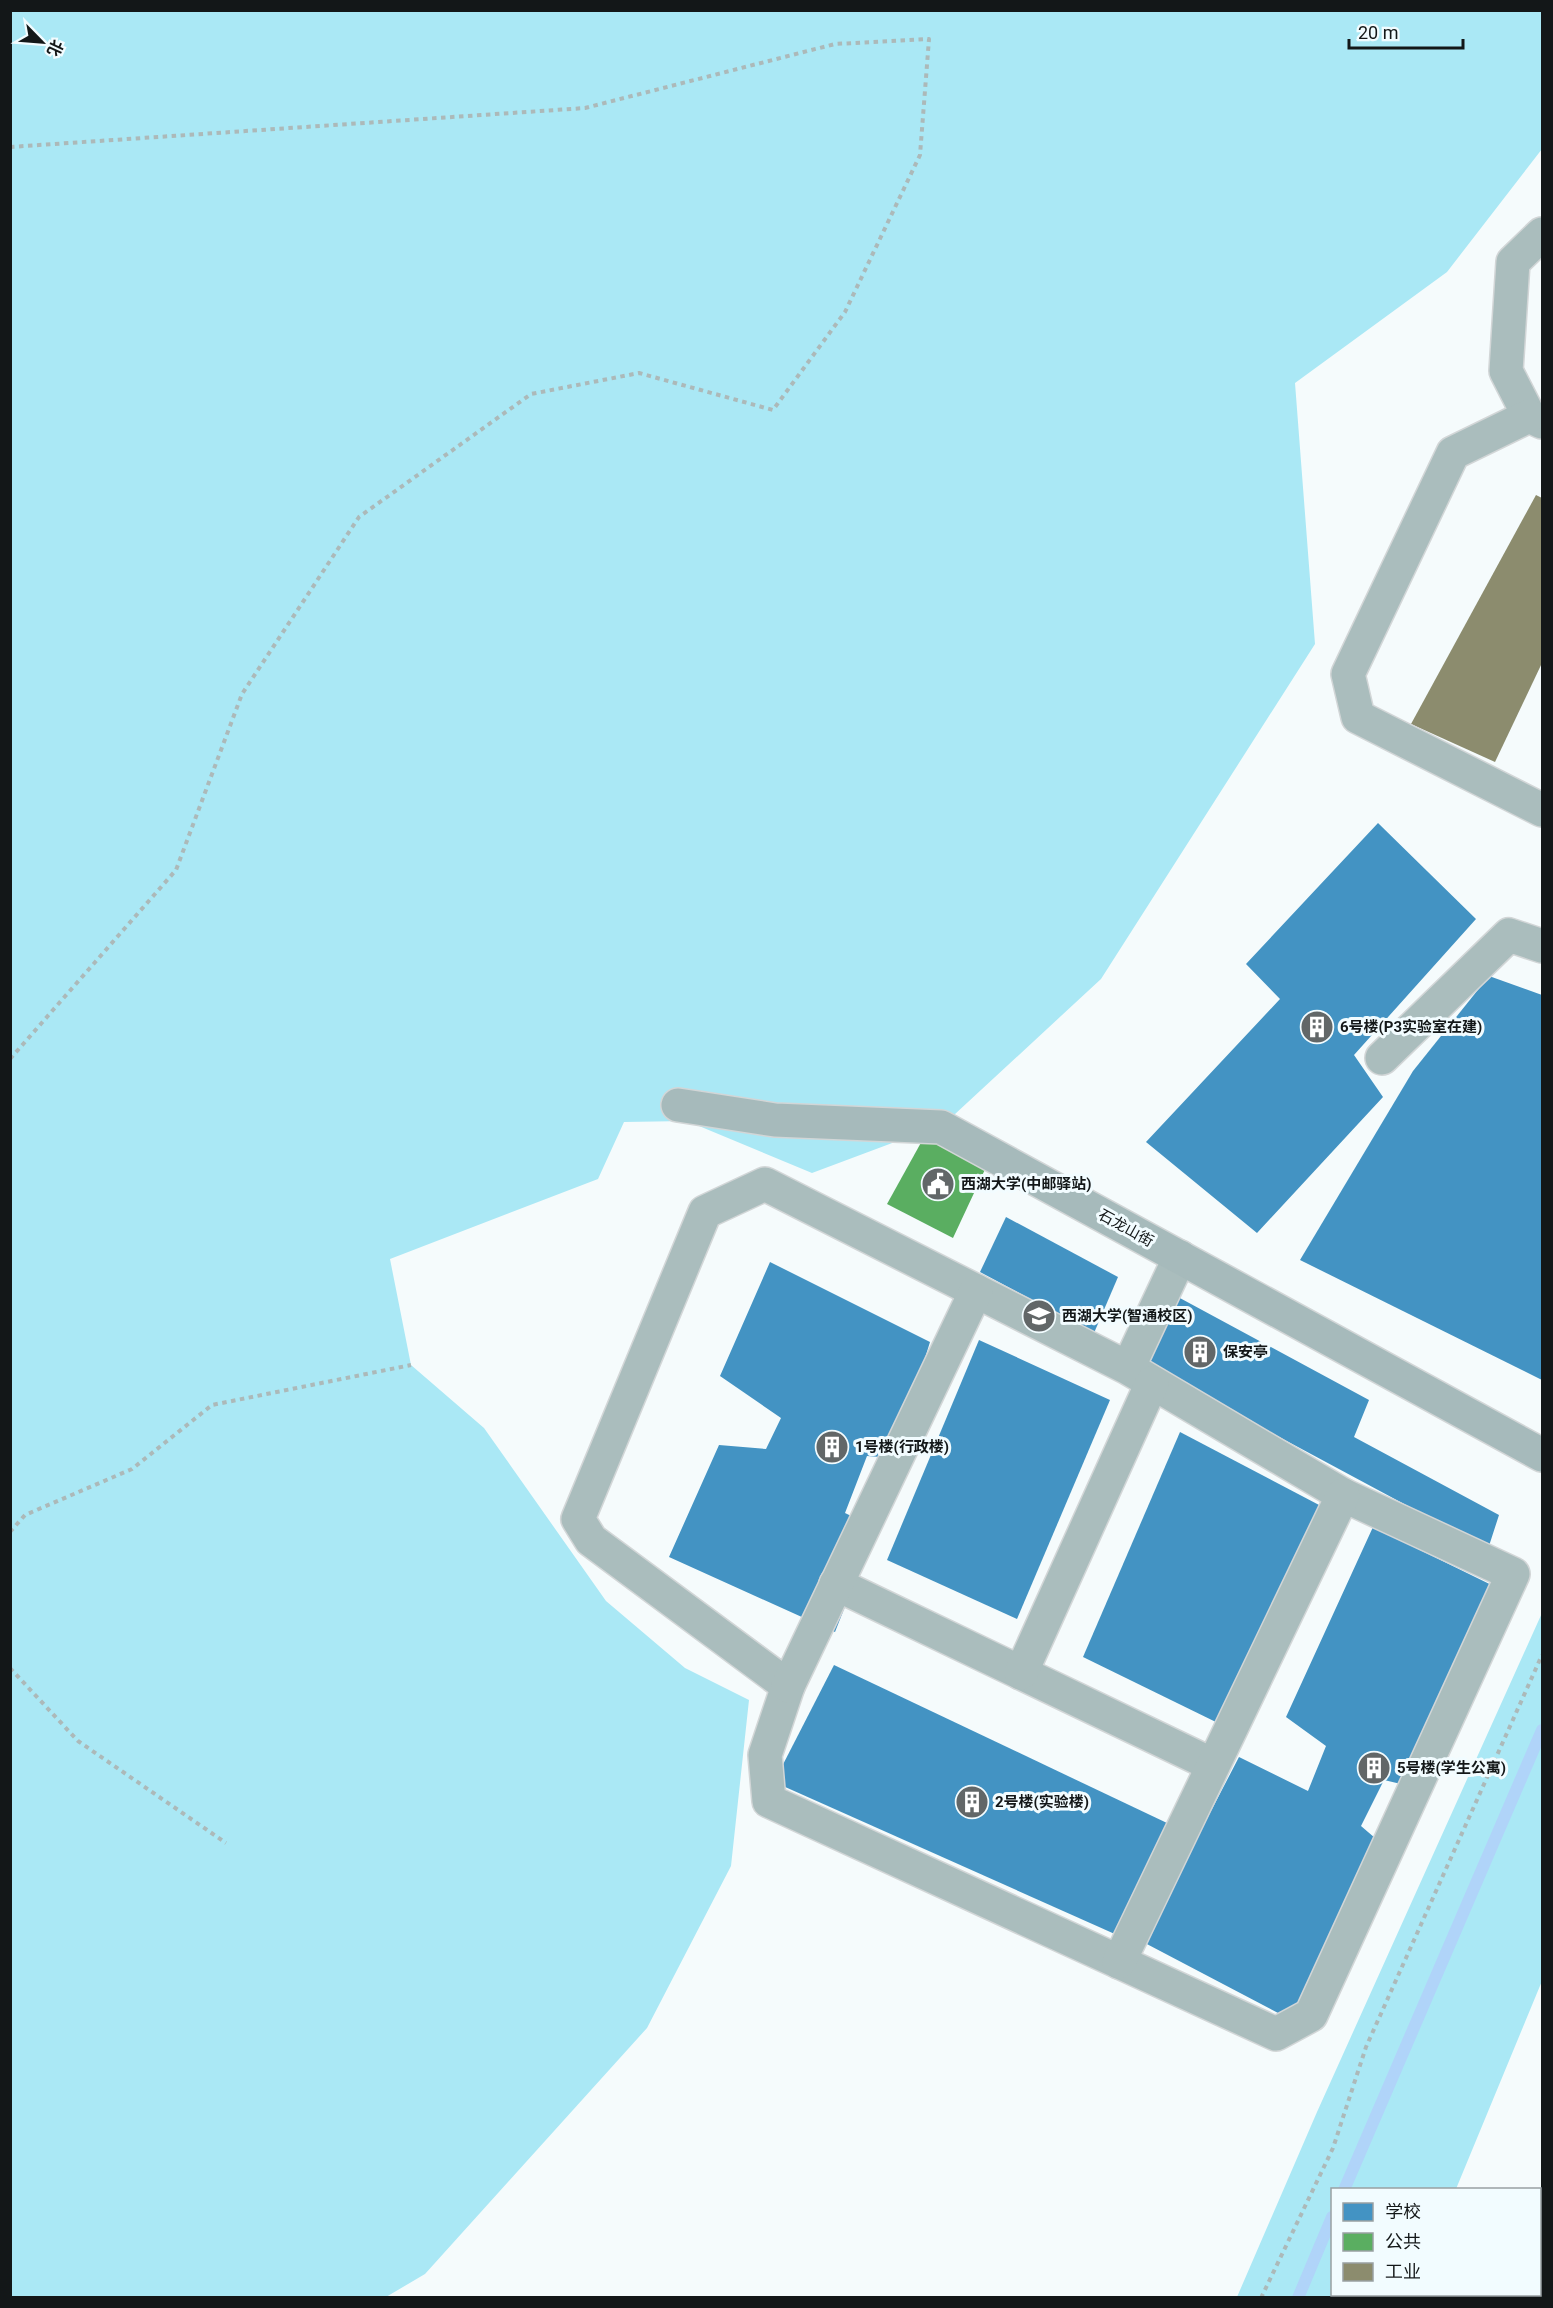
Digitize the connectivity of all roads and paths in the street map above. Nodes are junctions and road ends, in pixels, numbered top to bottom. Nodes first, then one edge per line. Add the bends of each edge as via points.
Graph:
1 (10, 147) edge
2 (1542, 234) edge
3 (1536, 419) edge
4 (1542, 810) edge
5 (1542, 946) edge
6 (1382, 1058) dead end
7 (10, 1059) edge
8 (678, 1105) dead end
9 (1180, 1257) junction
10 (976, 1291) junction
11 (411, 1365) dead end
12 (1140, 1376) junction
13 (1542, 1455) edge
14 (1343, 1495) junction
15 (10, 1532) edge
16 (837, 1584) junction
17 (1542, 1655) edge
18 (10, 1668) edge
19 (1021, 1673) junction
20 (788, 1686) junction
21 (1213, 1765) junction
22 (226, 1843) dead end
23 (1119, 1962) junction
24 (1261, 2298) edge

1 - 7 path via 585,108 835,44 928,39 920,156 845,312 773,410 639,374 531,394 359,517 242,694 176,870
2 - 3 street via 1513,262 1506,371
3 - 4 street via 1453,453 1348,674 1358,717
5 - 6 street via 1509,935
8 - 9 street, 石龙山街 via 775,1120 941,1127
9 - 12 street
9 - 13 street, 石龙山街
10 - 12 street
10 - 16 street
10 - 20 street via 765,1184 705,1212 578,1519 591,1540
11 - 15 path via 212,1405 132,1470 25,1515
12 - 14 street
12 - 19 street
14 - 21 street
14 - 23 street via 1513,1574 1311,2015 1276,2034
16 - 19 street
16 - 20 street
17 - 24 path via 1366,2047 1333,2148
18 - 22 path via 78,1741
19 - 21 street
20 - 23 street via 765,1755 769,1802
21 - 23 street

